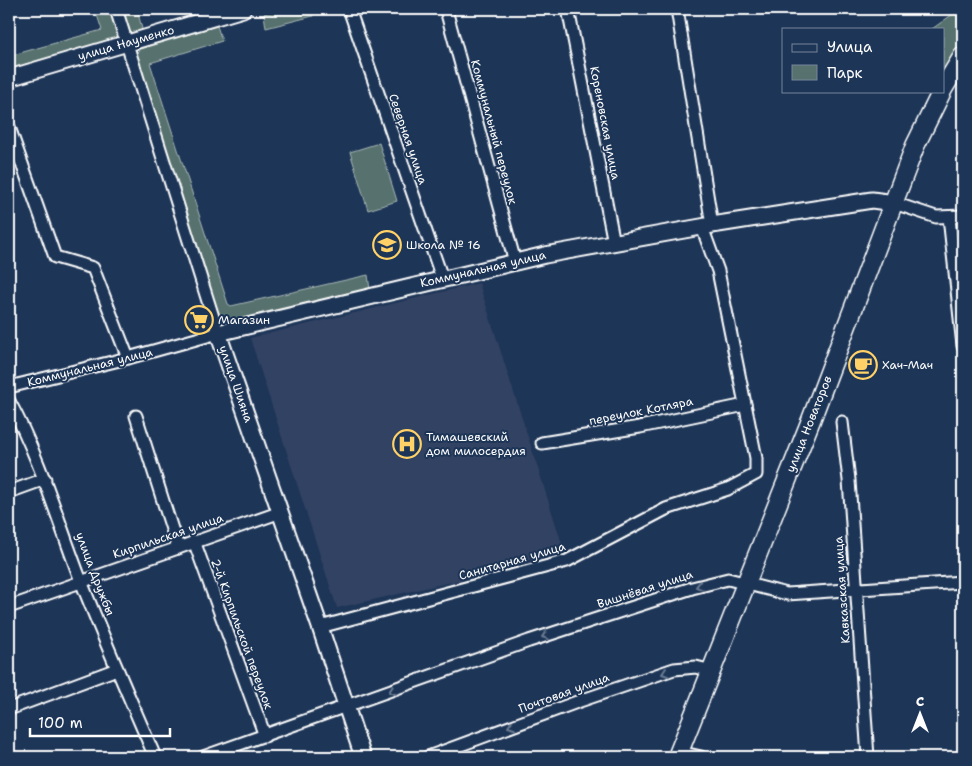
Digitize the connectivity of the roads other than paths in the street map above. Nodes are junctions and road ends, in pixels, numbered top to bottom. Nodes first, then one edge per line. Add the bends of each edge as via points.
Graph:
1 (116, 9) edge
2 (243, 9) edge
3 (349, 9) edge
4 (568, 9) edge
5 (677, 9) edge
6 (446, 10) dead end
7 (127, 41) junction
8 (963, 56) edge
9 (9, 78) edge
10 (944, 87) edge
11 (941, 92) edge
12 (9, 127) edge
13 (894, 203) junction
14 (963, 216) edge
15 (949, 217) junction
16 (707, 226) junction
17 (614, 243) junction
18 (515, 262) junction
19 (442, 278) junction
20 (218, 333) junction
21 (963, 346) edge
22 (128, 358) junction
23 (9, 387) edge
24 (9, 401) edge
25 (745, 405) junction
26 (136, 416) dead end
27 (842, 422) dead end
28 (542, 443) dead end
29 (45, 479) junction
30 (9, 492) edge
31 (281, 512) junction
32 (194, 541) junction
33 (178, 548) junction
34 (81, 581) junction
35 (747, 582) junction
36 (963, 582) edge
37 (856, 590) junction
38 (9, 607) edge
39 (320, 627) junction
40 (118, 669) junction
41 (712, 671) junction
42 (348, 707) junction
43 (9, 709) edge
44 (265, 736) junction
45 (678, 754) edge
46 (155, 757) edge
47 (204, 757) edge
48 (363, 757) edge
49 (428, 757) edge
50 (702, 757) edge
51 (868, 757) edge

1 - 7 street, улица Шияна
2 - 7 main road, улица Науменко
3 - 19 street, Северная улица
4 - 17 street, Кореновская улица
5 - 16 street
6 - 18 street, Коммунальный переулок
7 - 9 main road, улица Науменко
7 - 20 street, улица Шияна
8 - 10 main road, улица Новаторов
11 - 13 main road, улица Новаторов via 915,146
12 - 22 street via 55,257 93,268
13 - 15 street, Коммунальная улица
13 - 16 main road, Коммунальная улица via 872,200
13 - 35 main road, улица Новаторов
14 - 15 street, Коммунальная улица
15 - 21 street
16 - 17 main road, Коммунальная улица
16 - 25 street
17 - 18 main road, Коммунальная улица
18 - 19 main road, Коммунальная улица
19 - 20 main road, Коммунальная улица
20 - 22 street, Коммунальная улица
20 - 31 main road, улица Шияна
22 - 23 street, Коммунальная улица
24 - 29 street, улица Дружбы
25 - 28 street, переулок Котляра
25 - 39 street, Санитарная улица via 756,458 756,474 728,489 666,509 567,561
26 - 33 street
27 - 37 street, Кавказская улица
29 - 30 street
29 - 34 street, улица Дружбы
31 - 32 street, Кирпильская улица
31 - 39 main road, улица Шияна
32 - 33 street, Кирпильская улица
32 - 44 street, 2-й Кирпильской переулок
33 - 34 street, Кирпильская улица
34 - 38 street, Кирпильская улица
34 - 40 street, улица Дружбы
35 - 37 street, Вишнёвая улица via 787,594
35 - 41 main road, улица Новаторов
35 -> 42 street, Вишнёвая улица via 728,579 692,588 529,641
36 - 37 street, Вишнёвая улица
37 - 51 street, Кавказская улица
39 - 42 main road, улица Шияна
40 - 43 street
40 - 46 street, улица Дружбы
41 - 45 main road, улица Новаторов
41 -> 49 street, Почтовая улица via 696,667 674,669
42 - 44 street, Вишнёвая улица
42 - 48 main road, улица Шияна
44 - 47 street, Вишнёвая улица
45 - 50 street

